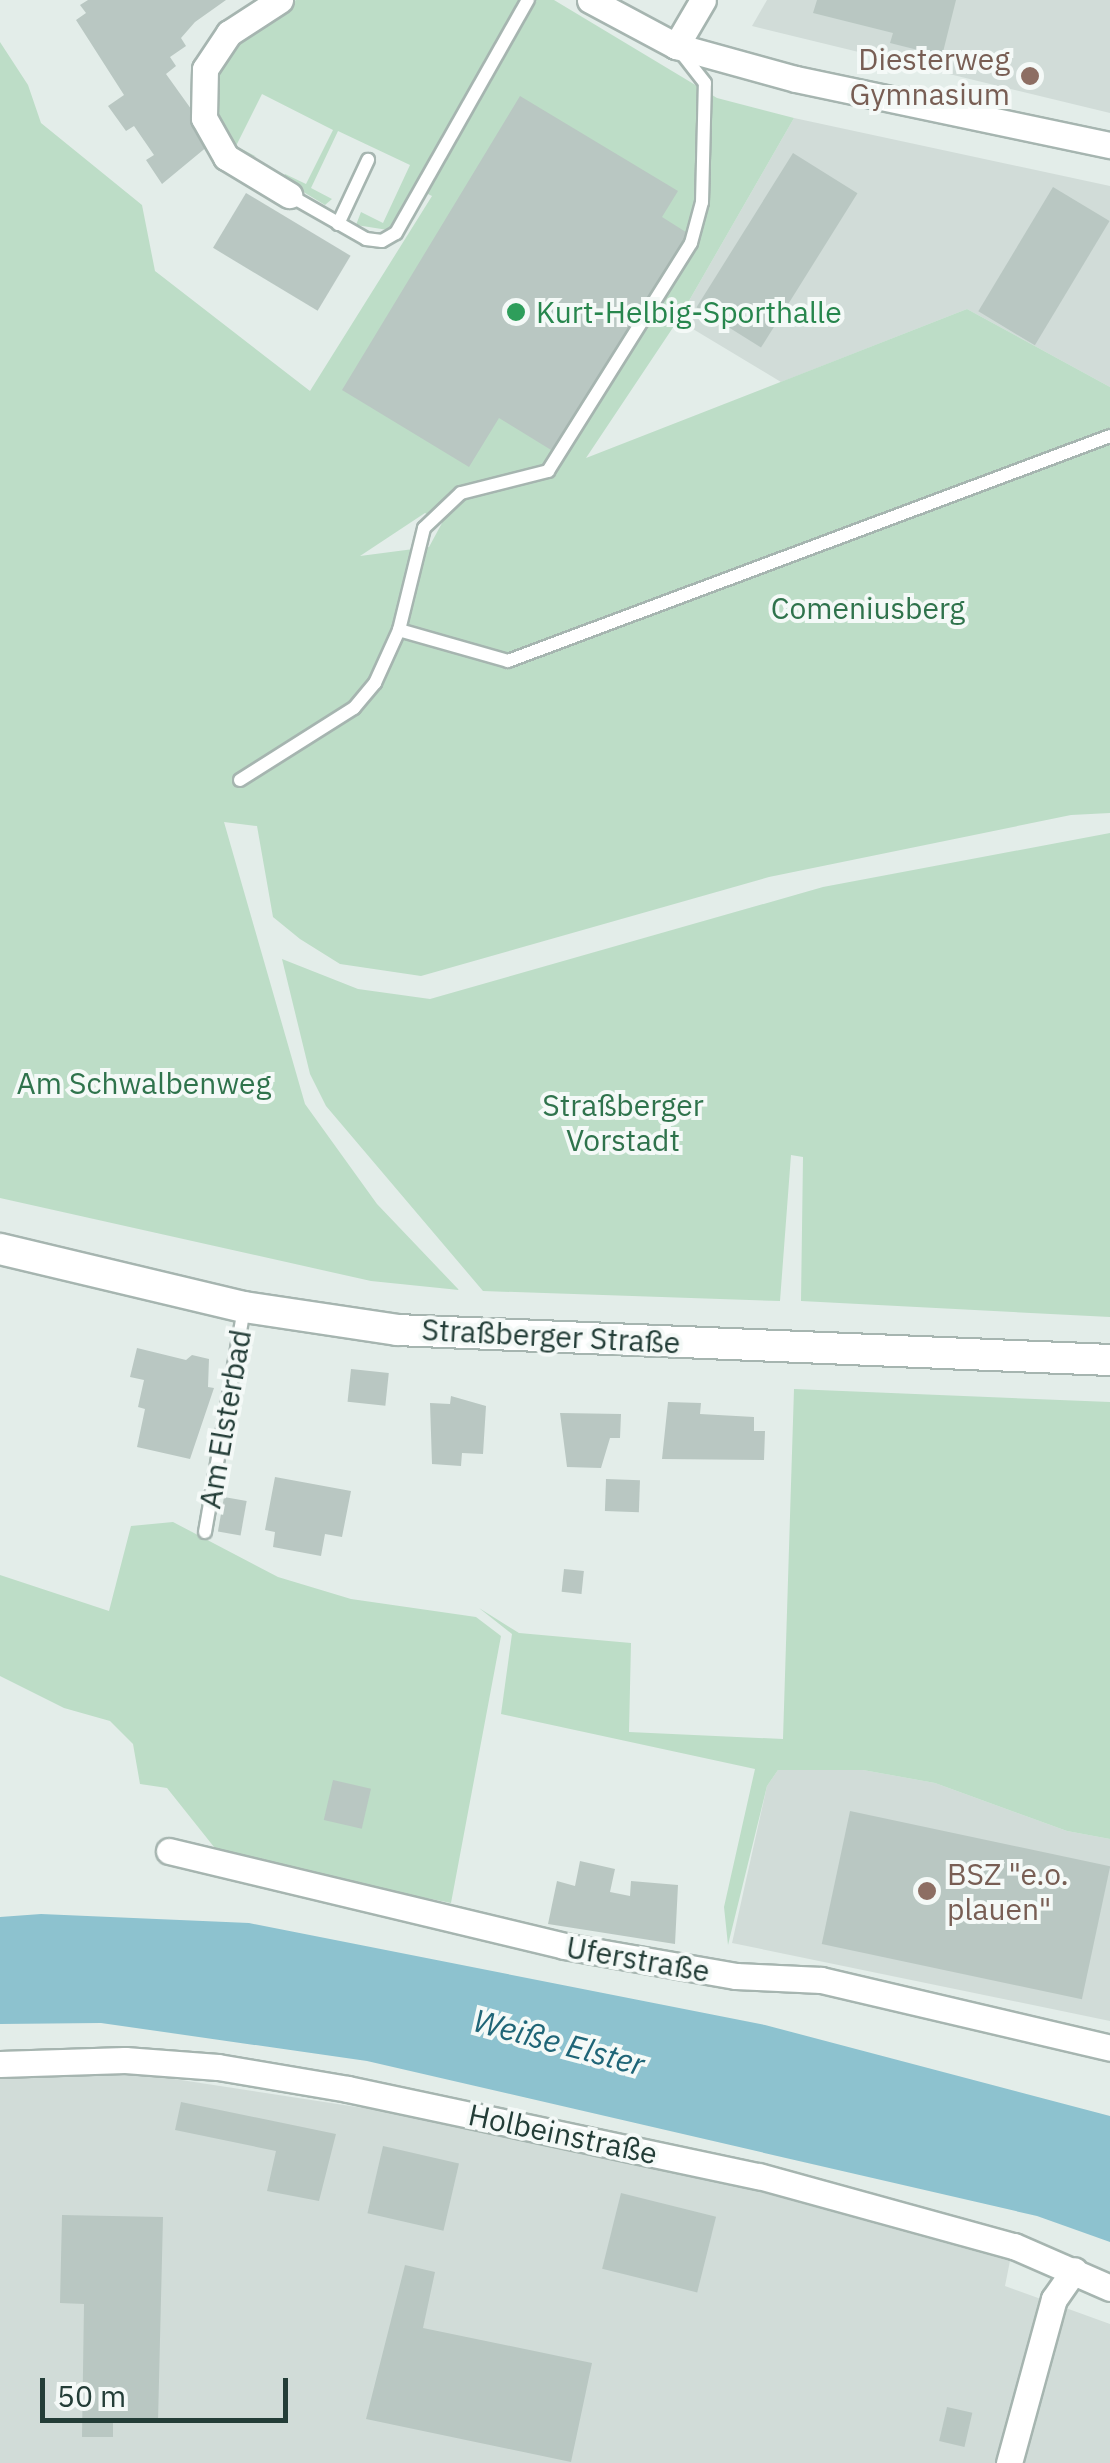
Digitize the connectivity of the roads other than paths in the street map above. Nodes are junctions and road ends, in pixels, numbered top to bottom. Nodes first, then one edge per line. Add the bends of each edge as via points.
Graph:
1 (280, 0) edge
2 (528, 0) edge
3 (590, 0) edge
4 (704, 0) edge
5 (676, 46) junction
6 (1110, 146) edge
7 (368, 160) dead end
8 (289, 195) joint
9 (338, 224) junction
10 (1110, 436) edge
11 (399, 630) junction
12 (240, 780) dead end
13 (0, 1249) edge
14 (244, 1306) junction
15 (1110, 1360) edge
16 (206, 1532) dead end
17 (169, 1850) dead end
18 (1110, 2048) edge
19 (0, 2064) edge
20 (1074, 2270) junction
21 (1110, 2288) edge
22 (1009, 2463) edge

1 - 8 street via 229,33 205,69 204,118 226,157
2 - 9 lane via 396,233 382,241 366,239
3 - 5 street
4 - 5 street
5 - 6 street via 796,79
5 - 11 lane via 706,83 702,202 691,243 548,471 461,493 424,528
7 - 9 lane
8 - 9 lane
10 - 11 lane via 508,661
11 - 12 lane via 376,682 354,708
13 - 14 main road, Straßberger Straße
14 - 15 main road, Straßberger Straße via 398,1330
14 - 16 lane, Am Elsterbad
17 - 18 street, Uferstraße via 564,1946 736,1976 821,1980
19 - 20 street, Holbeinstraße via 126,2060 218,2066 348,2088 758,2176 1014,2246
20 - 21 street, Holbeinstraße
20 - 22 street via 1054,2299

